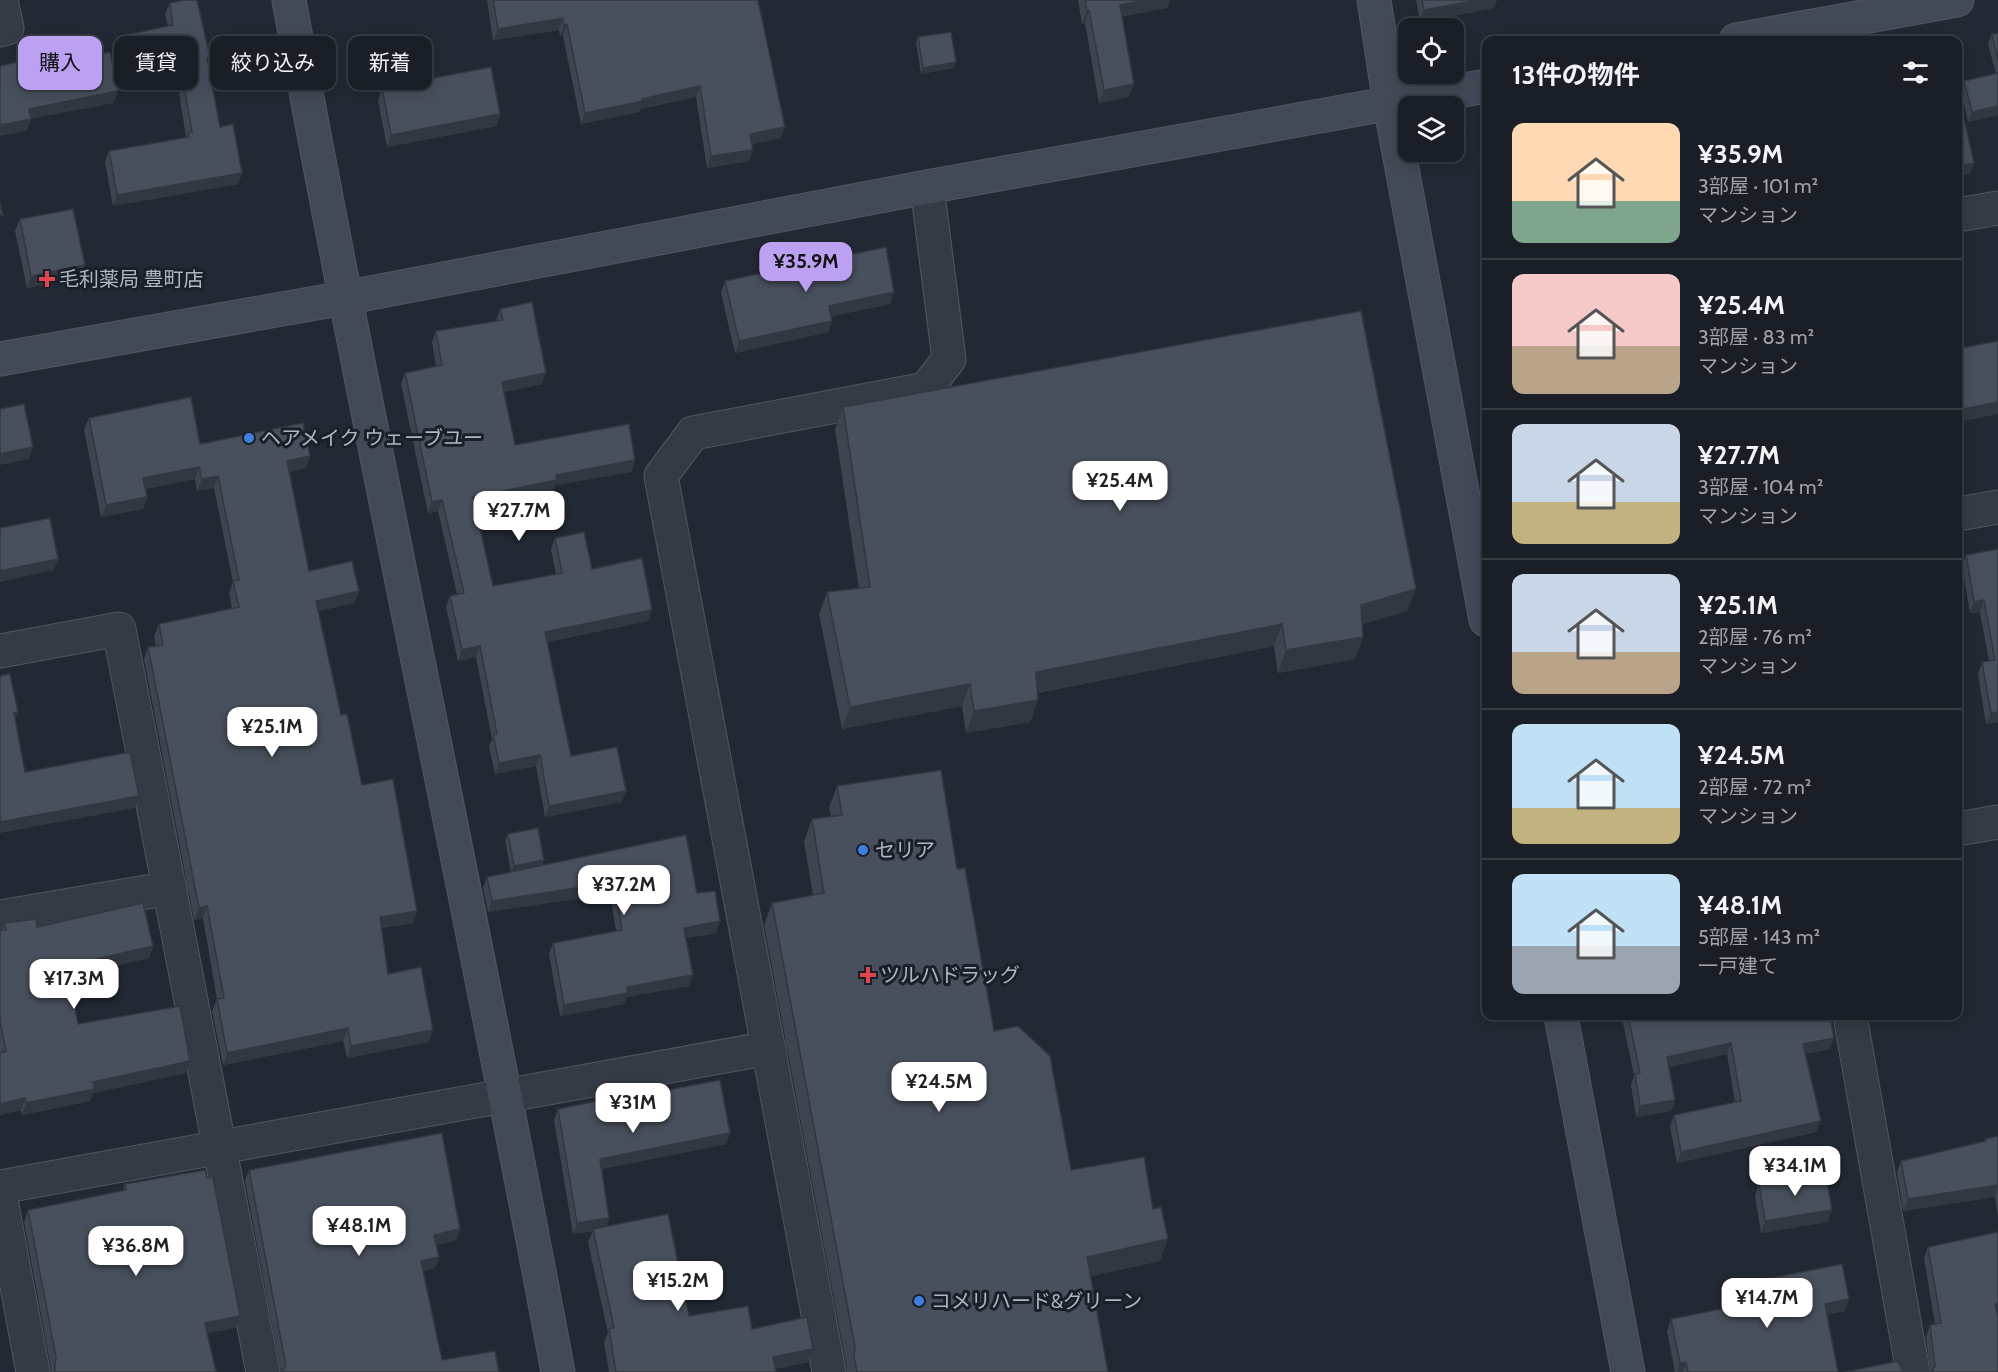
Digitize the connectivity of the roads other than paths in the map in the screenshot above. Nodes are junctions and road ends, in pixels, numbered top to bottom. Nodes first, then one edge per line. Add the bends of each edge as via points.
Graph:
1 (1, 0) edge
2 (289, 0) edge
3 (1374, 0) edge
4 (1957, 0) edge
5 (0, 30) edge
6 (1758, 36) edge
7 (1482, 87) edge
8 (1390, 104) junction
9 (927, 186) junction
10 (1998, 208) edge
11 (1962, 214) edge
12 (344, 298) junction
13 (0, 359) edge
14 (1998, 507) edge
15 (1962, 513) edge
16 (1482, 598) edge
17 (0, 651) edge
18 (1998, 822) edge
19 (1962, 828) edge
20 (170, 888) junction
21 (0, 917) edge
22 (1562, 1020) edge
23 (1852, 1020) edge
24 (770, 1048) junction
25 (507, 1096) junction
26 (221, 1148) junction
27 (0, 1187) edge
28 (0, 1195) edge
29 (33, 1372) edge
30 (263, 1372) edge
31 (558, 1372) edge
32 (829, 1372) edge
33 (1628, 1372) edge
34 (1913, 1372) edge

1 - 5 street via 7,28
2 - 12 street
3 - 8 street
4 - 6 street
7 - 8 street
8 - 9 street
8 - 16 street
9 - 12 street
9 - 24 street via 949,359 926,389 693,433 661,476
10 - 11 street
12 - 13 street
12 - 25 street
14 - 15 street
17 - 20 street via 119,629
18 - 19 street
20 - 21 street
20 - 26 street
22 - 33 street
23 - 34 street
24 - 25 street
24 - 32 street
25 - 26 street
25 - 31 street
26 - 27 street
26 - 30 street
28 - 29 street

